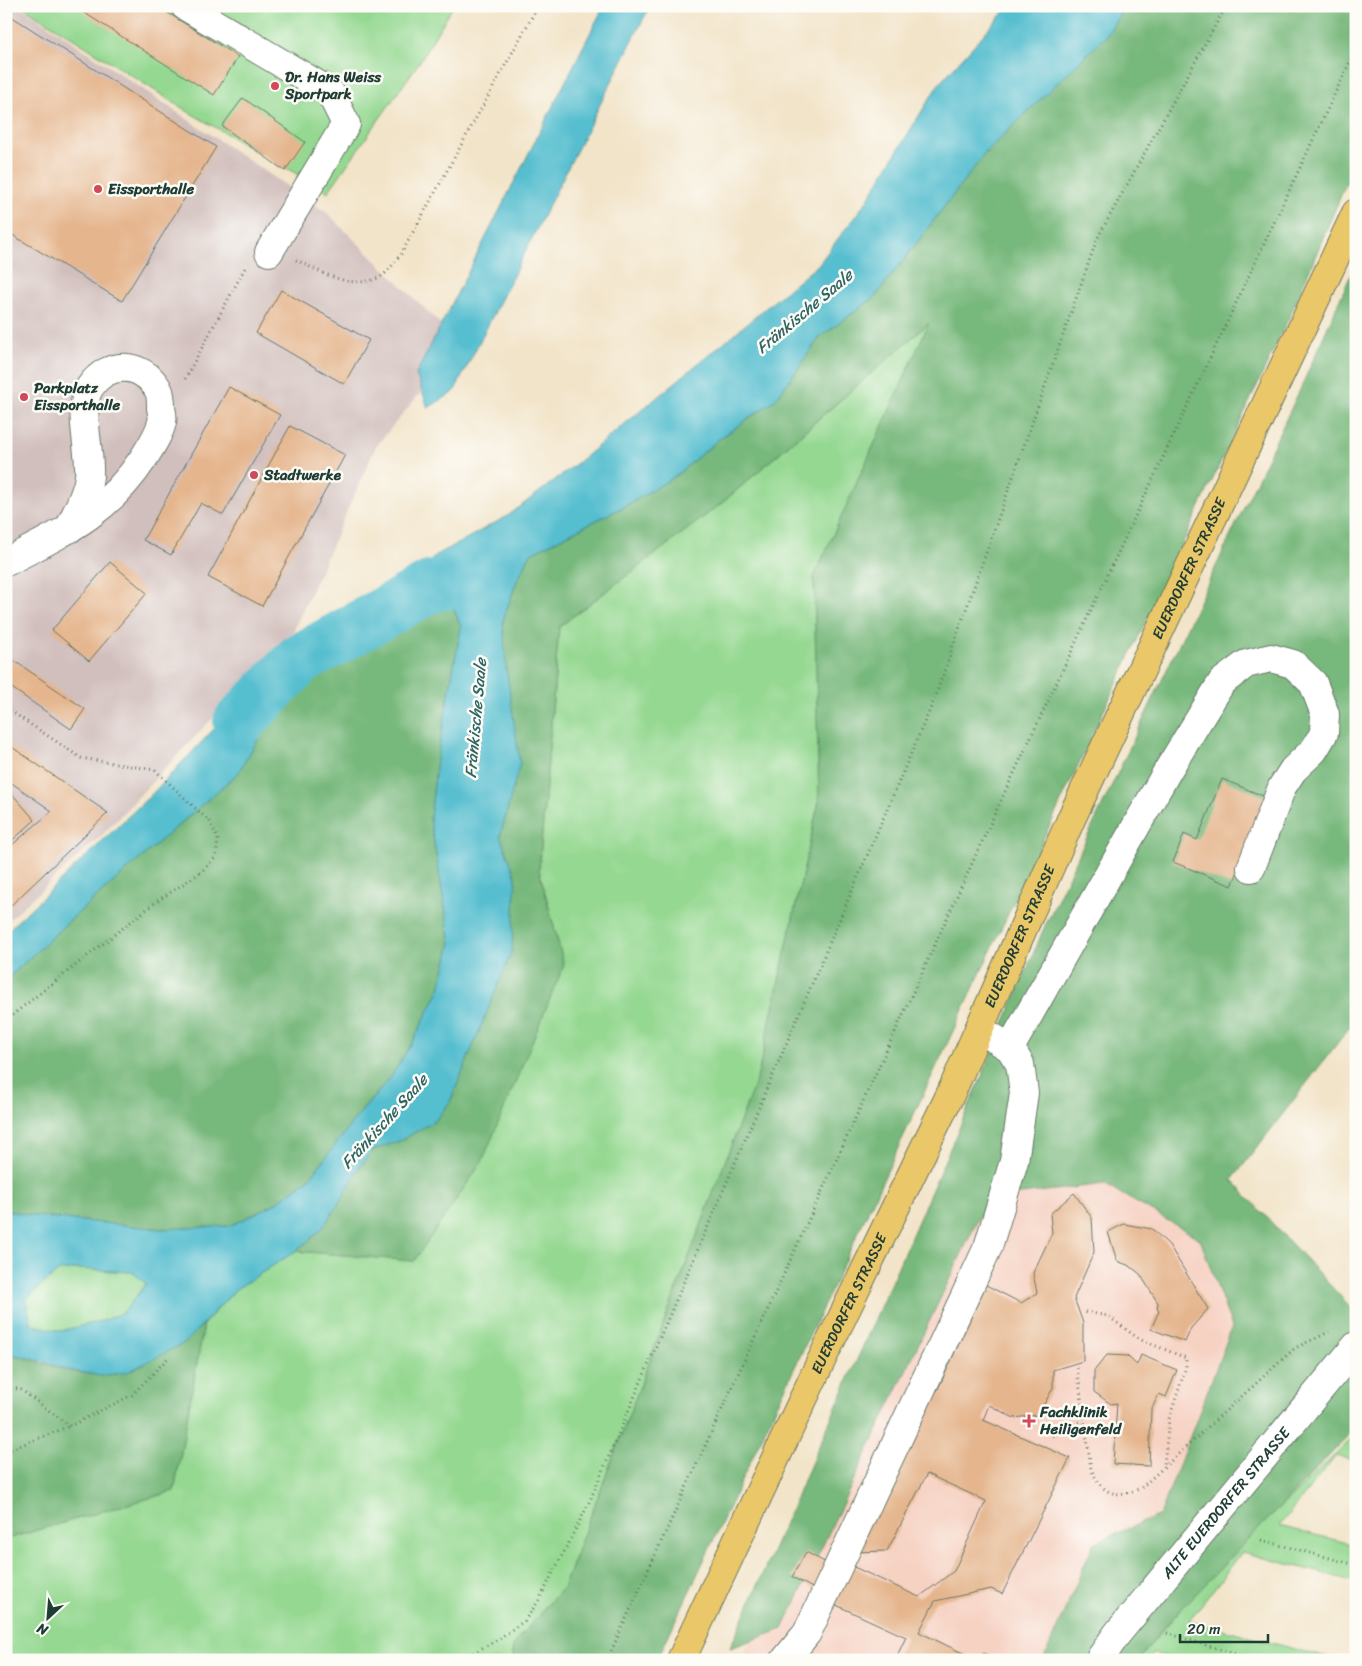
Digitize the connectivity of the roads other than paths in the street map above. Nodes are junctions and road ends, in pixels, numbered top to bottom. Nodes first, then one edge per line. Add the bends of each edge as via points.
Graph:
1 (185, 6) edge
2 (1356, 213) edge
3 (269, 252) road end
4 (69, 529) junction
5 (6, 562) edge
6 (1251, 868) dead end
7 (979, 1029) junction
8 (1010, 1048) junction
9 (1347, 1337) edge
10 (681, 1660) edge
11 (785, 1660) edge
12 (1099, 1660) edge

1 - 3 street via 330,92 346,124
2 - 7 main road, EUERDORFER STRASSE via 1072,817
4 - 4 street via 107,504 123,487 152,447 163,421 159,391 150,378 134,367 118,368 102,375 90,387 85,411 90,459 88,480
4 - 5 street
6 - 8 street via 1282,787 1293,770 1314,750 1324,733 1325,714 1313,683 1292,664 1271,658 1246,664 1222,682 1168,770
7 - 8 street
7 - 10 main road, EUERDORFER STRASSE
8 - 11 street via 1020,1064 1024,1093 1014,1161 988,1247 807,1633
9 - 12 street, ALTE EUERDORFER STRASSE

